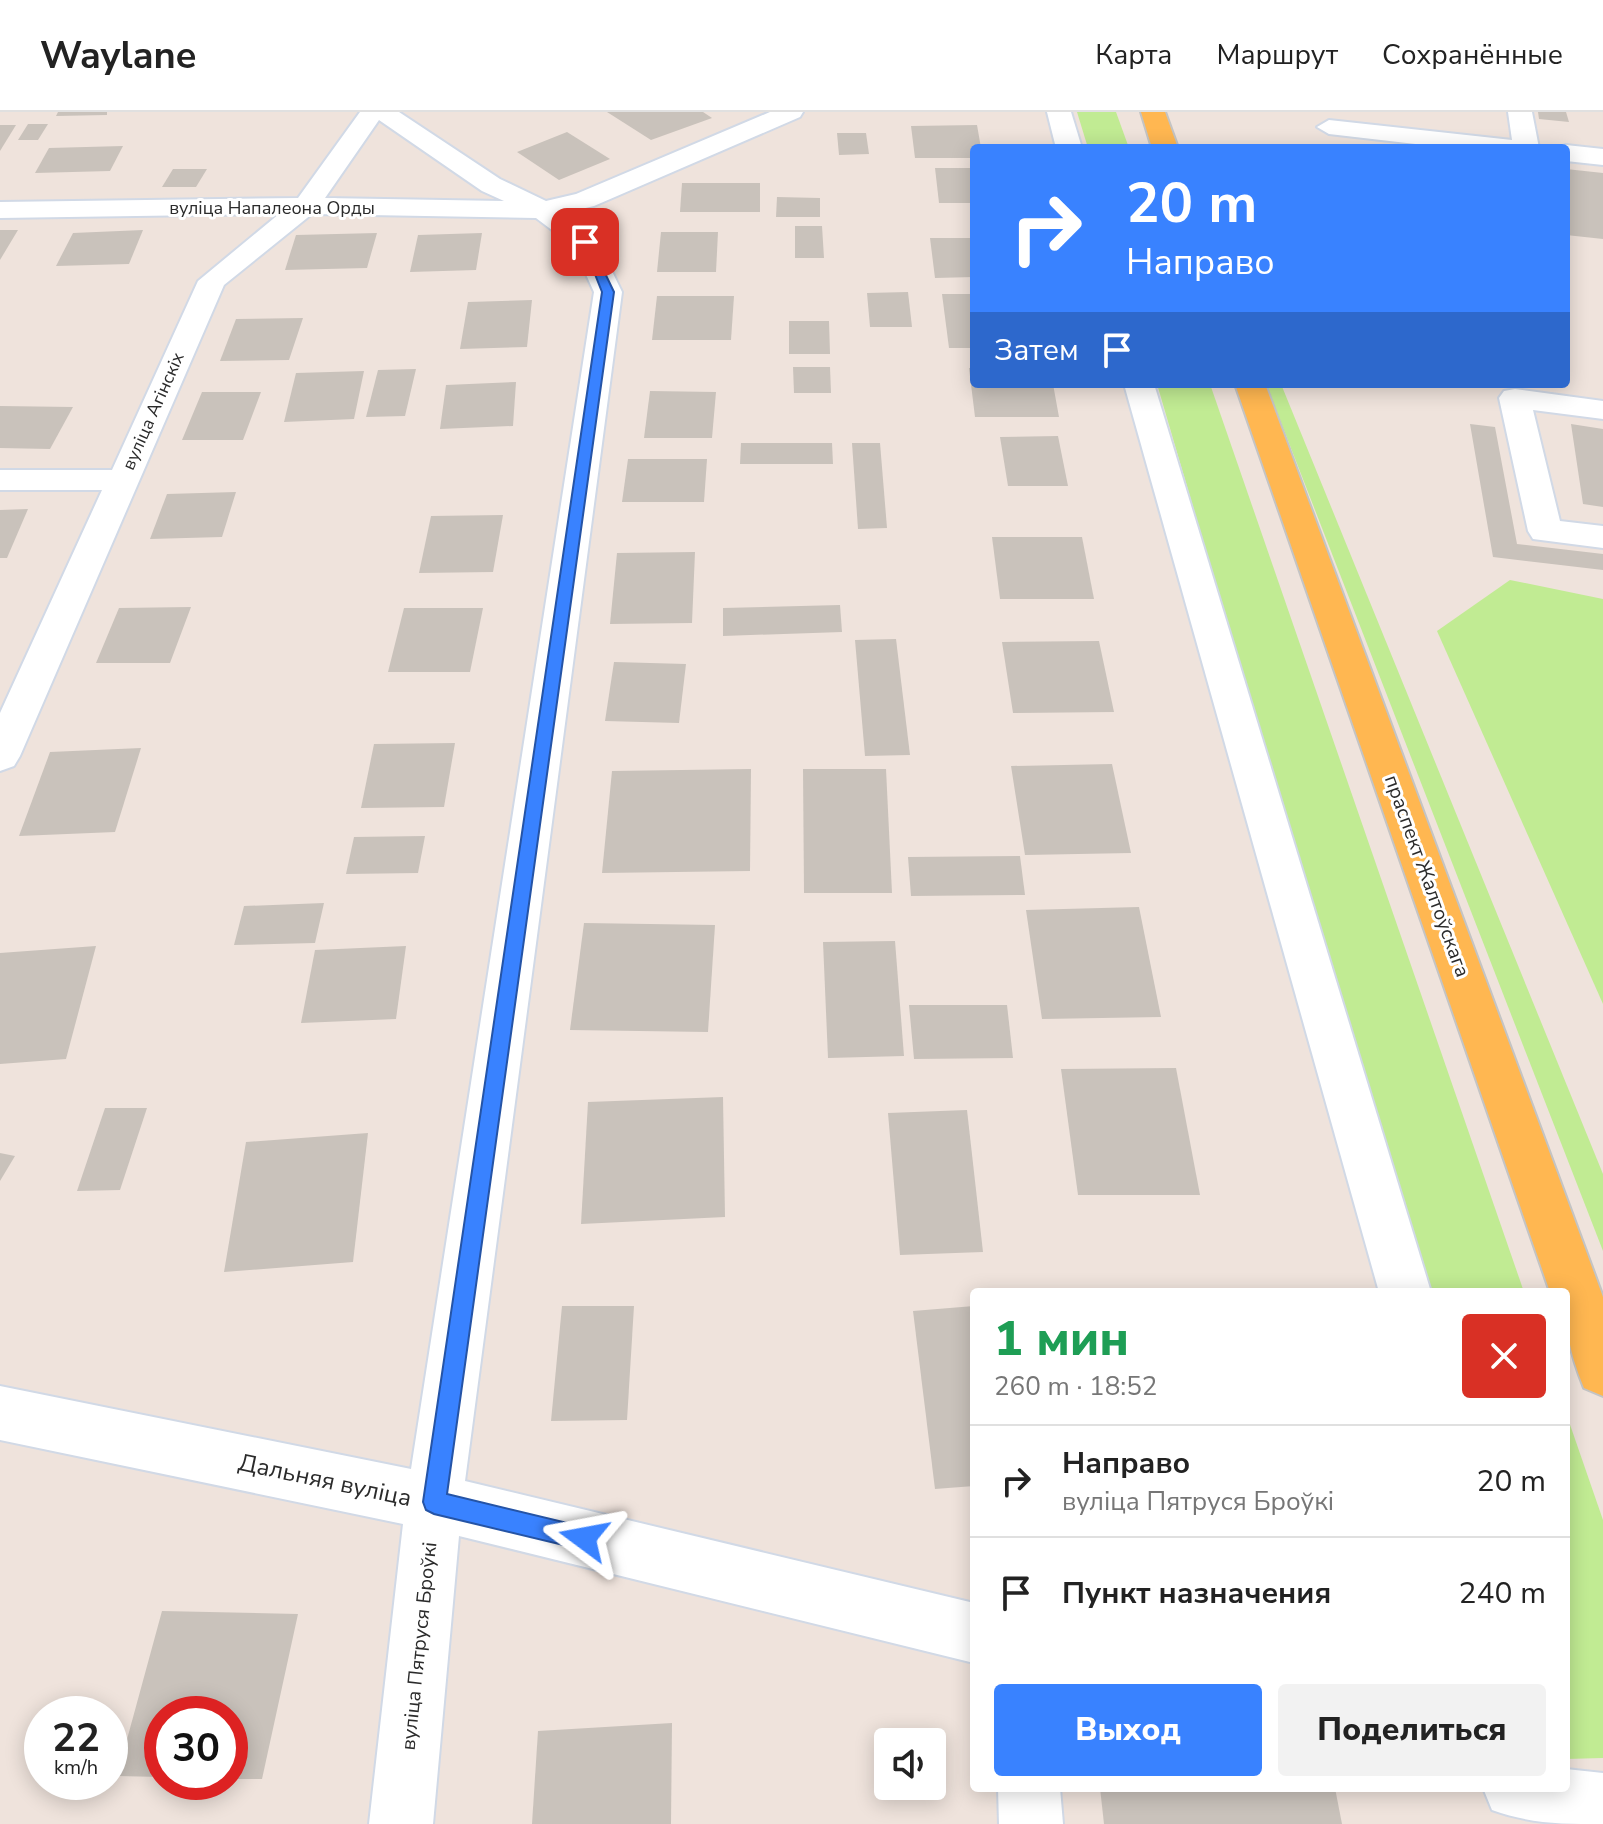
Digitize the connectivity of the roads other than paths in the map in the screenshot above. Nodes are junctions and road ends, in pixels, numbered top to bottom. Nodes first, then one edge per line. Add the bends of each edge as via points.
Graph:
1 (372, 112) edge
2 (383, 112) edge
3 (791, 112) edge
4 (1059, 112) edge
5 (1153, 112) edge
6 (1520, 112) edge
7 (1329, 127) dead end
8 (1068, 144) edge
9 (1164, 144) edge
10 (1482, 144) edge
11 (1525, 144) edge
12 (1570, 153) edge
13 (1603, 157) edge
14 (306, 206) junction
15 (0, 210) edge
16 (543, 210) junction
17 (1140, 388) edge
18 (1251, 388) edge
19 (1603, 410) edge
20 (0, 480) edge
21 (122, 480) junction
22 (1603, 537) edge
23 (0, 756) edge
24 (1404, 1288) edge
25 (1603, 1369) edge
26 (0, 1413) edge
27 (434, 1502) junction
28 (970, 1632) edge
29 (1029, 1792) edge
30 (401, 1824) edge
31 (1031, 1824) edge

1 - 14 street, вуліца Агінскіх
2 - 16 street, вуліца Пятруся Броўкі via 491,185
3 - 16 street via 585,200
4 - 8 street
5 - 9 main road
6 - 11 street
7 - 10 street
12 - 13 street
14 - 15 street, вуліца Напалеона Орды
14 - 16 street, вуліца Напалеона Орды
14 - 21 street, вуліца Агінскіх via 212,281
16 - 27 street, вуліца Пятруся Броўкі via 585,242 608,292
17 - 24 street
18 - 25 main road, праспект Жалтоўскага
19 - 22 street via 1515,398 1545,531
20 - 21 street
21 - 23 street, вуліца Агінскіх
26 - 27 street, Дальняя вуліца
27 - 28 street, Дальняя вуліца
27 - 30 street, вуліца Пятруся Броўкі
29 - 31 street

